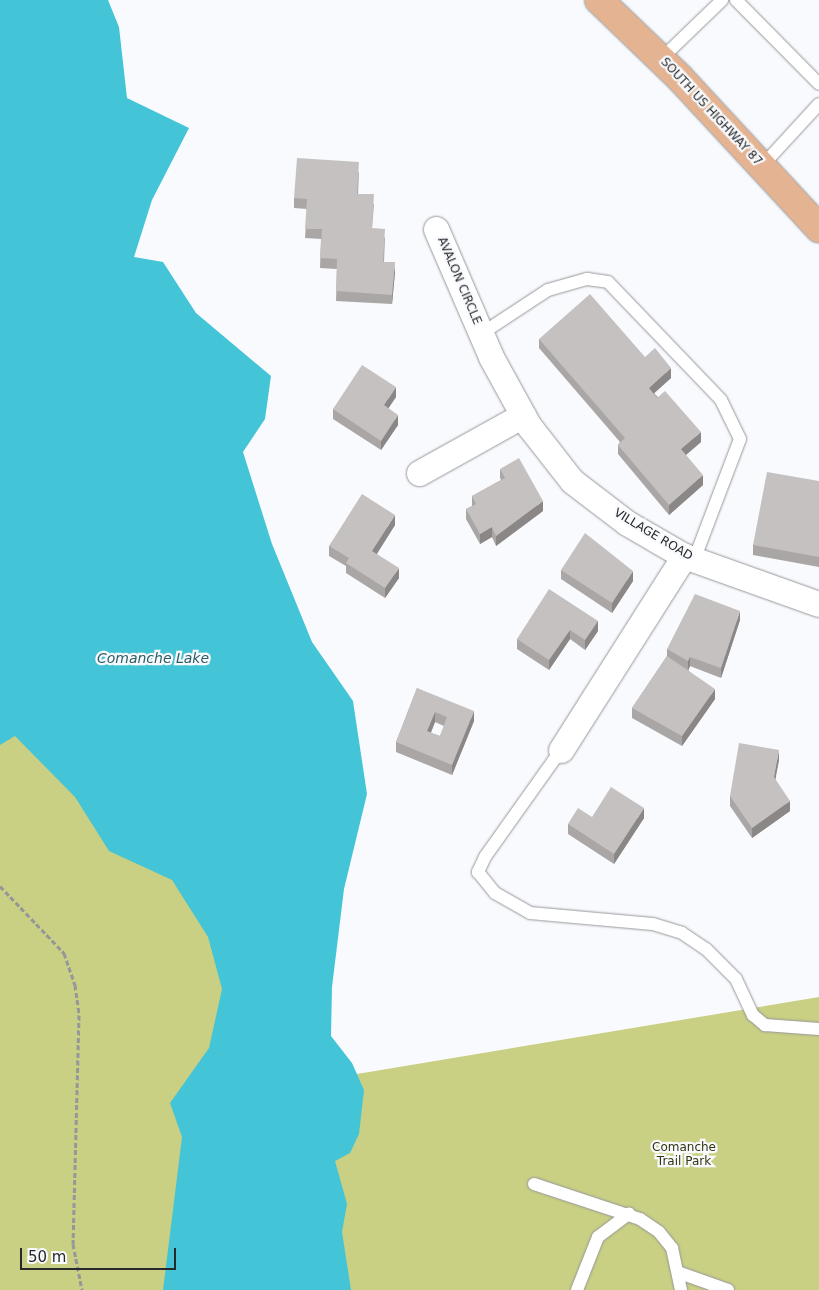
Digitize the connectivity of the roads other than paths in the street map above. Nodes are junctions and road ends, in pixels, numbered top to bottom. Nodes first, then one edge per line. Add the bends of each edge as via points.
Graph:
1 (599, 0) edge
2 (722, 0) edge
3 (736, 0) edge
4 (661, 60) junction
5 (819, 84) edge
6 (819, 104) edge
7 (762, 166) junction
8 (819, 228) edge
9 (436, 229) dead end
10 (481, 334) junction
11 (523, 415) junction
12 (419, 473) dead end
13 (689, 558) junction
14 (819, 604) edge
15 (561, 750) joint
16 (819, 1029) edge
17 (534, 1184) dead end
18 (628, 1214) junction
19 (680, 1273) junction
20 (577, 1290) edge
21 (681, 1290) edge
22 (728, 1290) edge

1 - 4 main road, SOUTH US HIGHWAY 87
2 - 4 lane
3 - 5 lane
4 - 7 main road, SOUTH US HIGHWAY 87
6 - 7 lane
7 - 8 main road, SOUTH US HIGHWAY 87
9 - 10 street, AVALON CIRCLE
10 - 11 street, VILLAGE ROAD
10 - 13 lane via 548,290 587,279 608,282 721,400 740,439
11 - 12 street
11 - 13 street, VILLAGE ROAD via 572,481 628,523
13 - 14 street, VILLAGE ROAD
13 - 15 street
15 - 16 lane via 484,857 478,872 495,893 530,913 653,924 682,933 706,949 736,979 753,1015 765,1025
17 - 18 lane
18 - 19 lane via 659,1232 672,1248
18 - 20 lane via 598,1237
19 - 21 lane
19 - 22 lane

